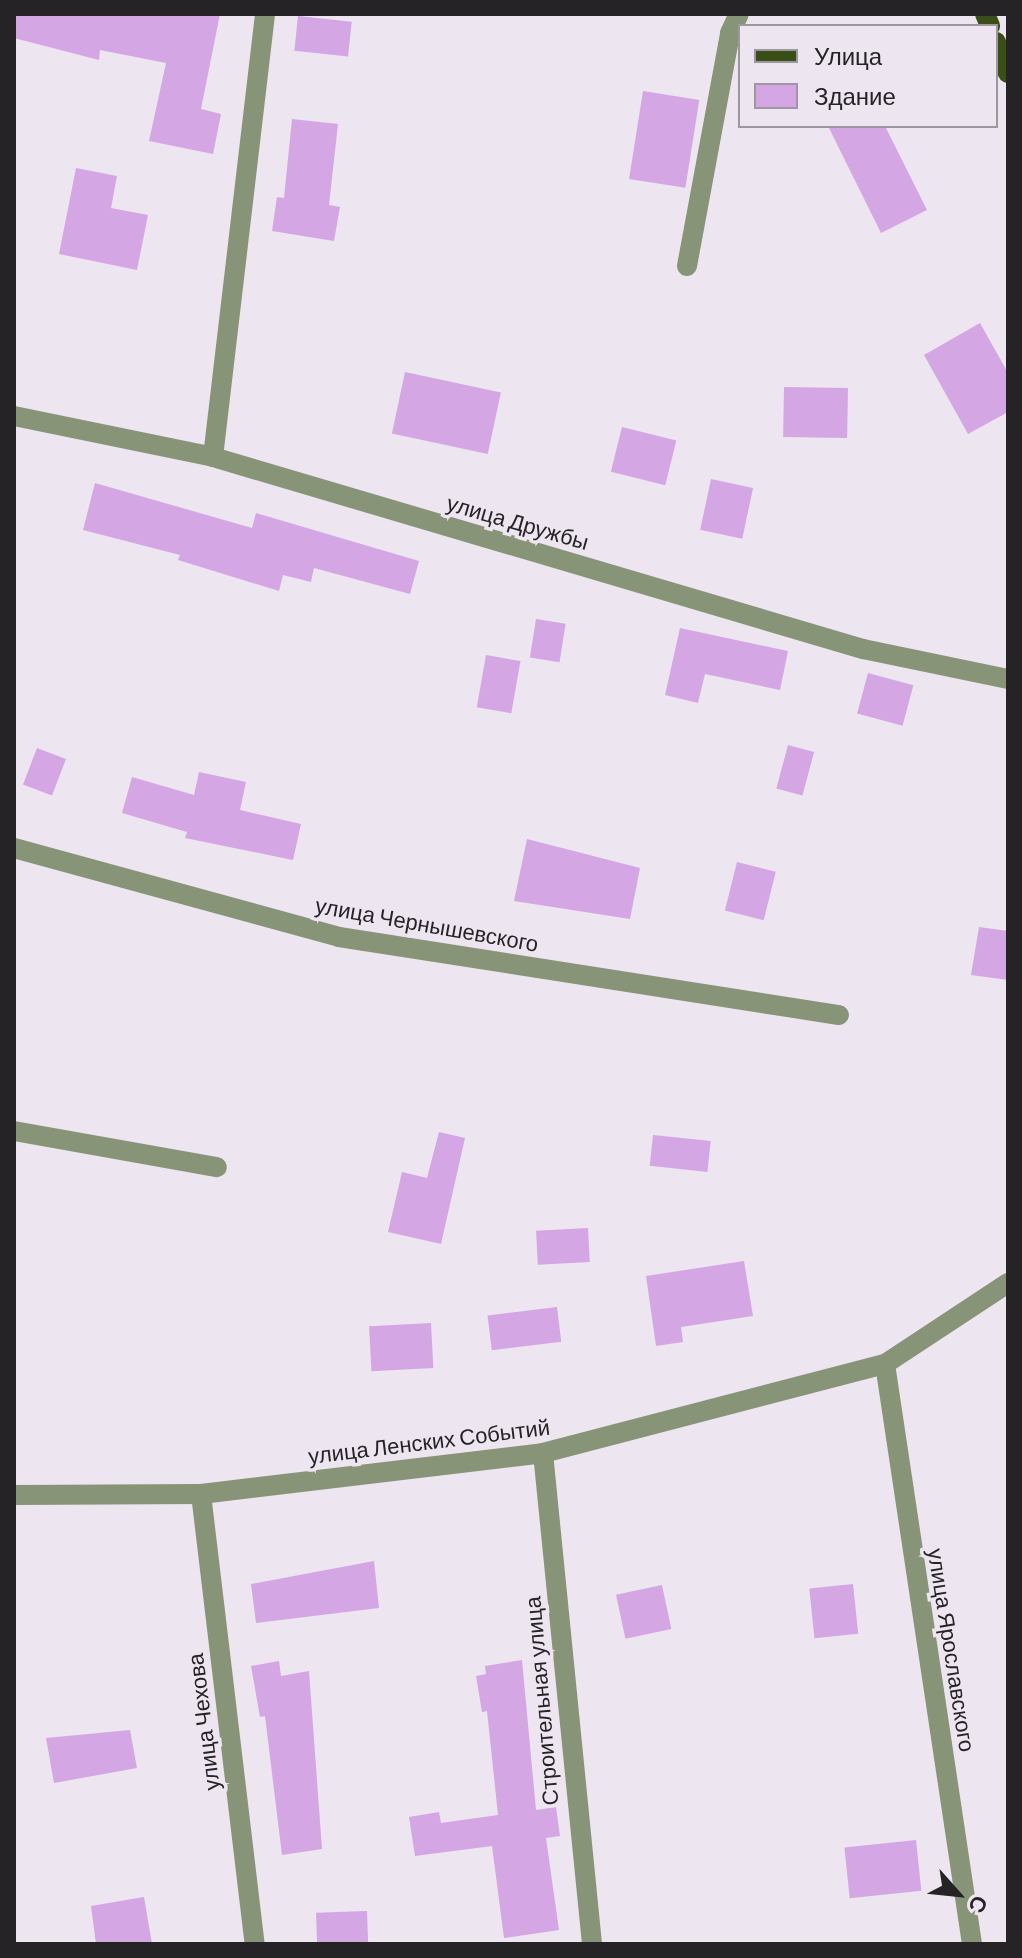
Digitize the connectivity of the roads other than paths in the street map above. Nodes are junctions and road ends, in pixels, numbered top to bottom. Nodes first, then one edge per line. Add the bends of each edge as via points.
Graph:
1 (265, 14) edge
2 (739, 14) edge
3 (998, 47) edge
4 (1008, 73) edge
5 (687, 266) dead end
6 (14, 416) edge
7 (213, 457) junction
8 (1008, 679) edge
9 (14, 848) edge
10 (839, 1015) dead end
11 (14, 1131) edge
12 (217, 1167) dead end
13 (1008, 1283) edge
14 (885, 1364) junction
15 (543, 1453) junction
16 (201, 1494) junction
17 (14, 1495) edge
18 (255, 1944) edge
19 (592, 1944) edge
20 (972, 1944) edge

1 - 7 street
2 - 5 street via 730,33
3 - 4 main road
6 - 7 street, улица Дружбы
7 - 8 street, улица Дружбы via 863,649
9 - 10 street, улица Чернышевского via 339,937
11 - 12 street
13 - 14 street, улица Ленских Событий
14 - 15 street, улица Ленских Событий
14 - 20 street, улица Ярославского
15 - 16 street, улица Ленских Событий
15 - 19 street, Строительная улица
16 - 17 street, улица Ленских Событий
16 - 18 street, улица Чехова

